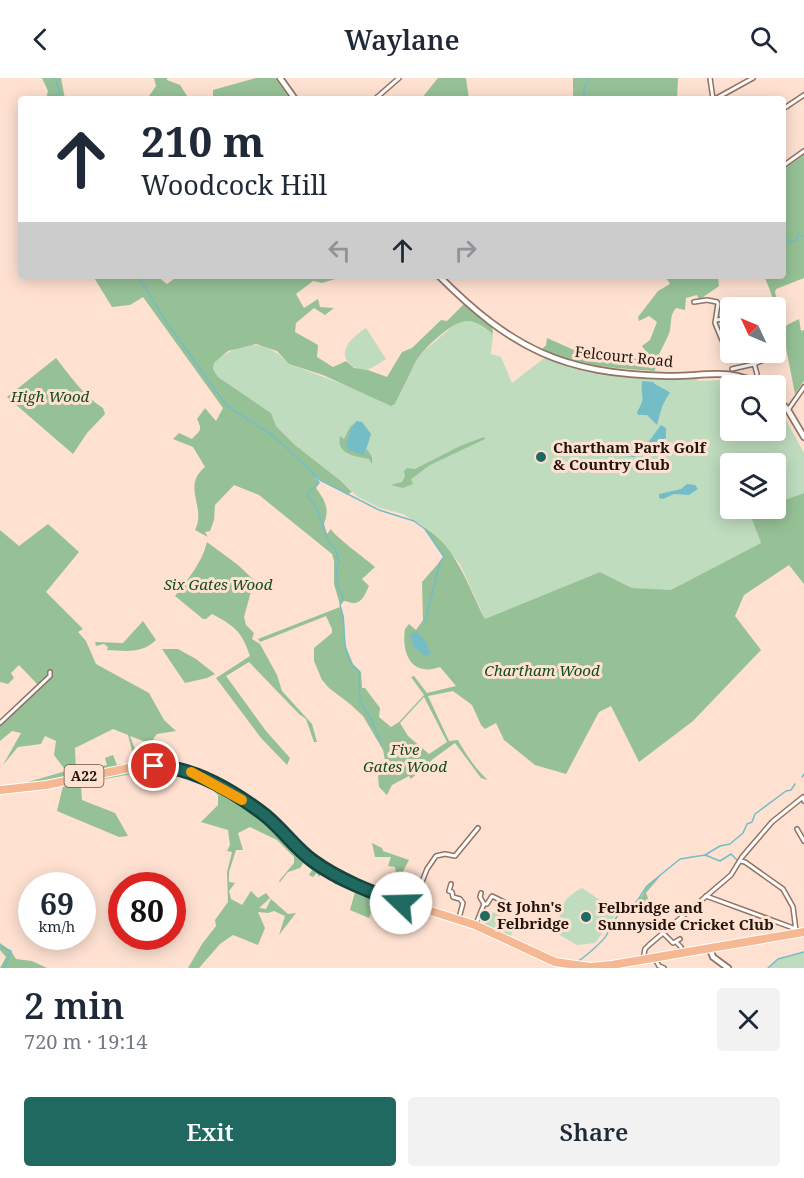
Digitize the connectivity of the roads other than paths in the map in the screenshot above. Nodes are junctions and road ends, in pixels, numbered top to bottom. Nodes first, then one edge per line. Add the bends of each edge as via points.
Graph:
1 (280, 78) edge
2 (399, 78) edge
3 (710, 78) edge
4 (753, 78) edge
5 (804, 95) edge
6 (293, 96) edge
7 (378, 96) edge
8 (713, 96) edge
9 (720, 96) edge
10 (786, 107) edge
11 (804, 151) edge
12 (786, 164) edge
13 (441, 279) edge
14 (694, 302) dead end
15 (720, 319) edge
16 (716, 320) junction
17 (720, 333) edge
18 (754, 364) joint
19 (732, 369) dead end
20 (735, 375) edge
21 (757, 375) edge
22 (804, 387) edge
23 (788, 410) joint
24 (804, 437) edge
25 (50, 672) dead end
26 (0, 723) edge
27 (0, 790) edge
28 (804, 799) edge
29 (478, 828) dead end
30 (804, 830) edge
31 (804, 841) edge
32 (740, 861) junction
33 (451, 884) dead end
34 (481, 893) dead end
35 (706, 896) junction
36 (506, 903) dead end
37 (484, 904) junction
38 (425, 910) junction
39 (458, 920) junction
40 (475, 925) junction
41 (799, 931) edge
42 (663, 933) junction
43 (680, 939) dead end
44 (676, 942) junction
45 (681, 947) dead end
46 (710, 949) junction
47 (655, 958) junction
48 (643, 960) junction
49 (628, 965) edge
50 (559, 966) edge
51 (594, 968) edge
52 (664, 968) edge
53 (728, 968) edge

1 - 6 street
2 - 7 street
3 - 8 street
4 - 9 street
5 - 10 street
11 - 12 street
13 - 20 street, Felcourt Road via 506,334 561,362 591,369 667,376
14 - 16 street via 717,302
15 - 16 street
16 - 17 street
18 - 19 street
18 - 21 street
22 - 23 street
23 - 24 street
25 - 26 street
27 - 38 highway, A22 via 139,766 193,773 266,816 310,859 326,869 377,894
28 - 32 street via 772,822
29 - 38 street via 455,856 436,855 433,859 418,892
30 - 31 street via 798,831
32 - 35 street
32 - 41 street via 783,889
33 - 39 street via 449,891 463,903
34 - 37 street
35 - 41 street
35 - 42 street
36 - 37 street via 492,896
37 - 40 street
38 - 39 highway, A22
39 - 40 highway, A22
40 - 50 highway, A22
41 - 46 highway, A22
42 - 44 street
42 - 48 street via 645,949
43 - 44 street
44 - 45 street
46 - 47 highway, A22
46 - 53 street via 713,957
47 - 48 highway, A22
47 - 52 street
48 - 49 highway, A22
49 - 51 highway, A22
50 - 51 highway, A22

